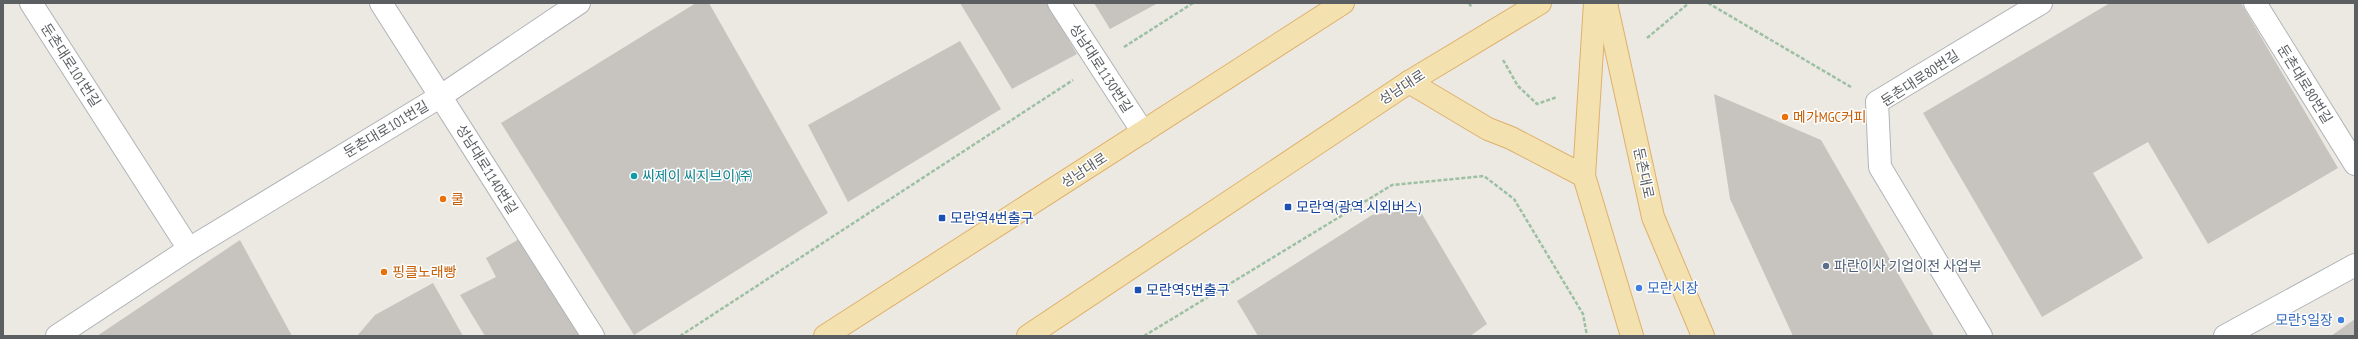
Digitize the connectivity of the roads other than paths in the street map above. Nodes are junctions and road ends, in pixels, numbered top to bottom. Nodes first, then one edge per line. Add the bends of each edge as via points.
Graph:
1 (31, 3) edge
2 (381, 3) edge
3 (579, 3) edge
4 (1059, 3) edge
5 (1343, 3) edge
6 (1540, 3) edge
7 (1595, 3) edge
8 (1606, 3) edge
9 (2041, 3) edge
10 (2255, 3) edge
11 (1409, 82) junction
12 (441, 96) junction
13 (1143, 132) junction
14 (2355, 164) edge
15 (1584, 176) junction
16 (189, 249) junction
17 (2355, 265) edge
18 (57, 336) edge
19 (593, 336) edge
20 (825, 336) edge
21 (1028, 336) edge
22 (1632, 336) edge
23 (1703, 336) edge
24 (1981, 336) edge
25 (2225, 336) edge

1 - 16 street, 둔촌대로101번길
2 - 12 street, 성남대로1140번길
3 - 12 street, 둔촌대로101번길
4 - 13 street, 성남대로1130번길
5 - 13 main road, 성남대로
6 - 11 main road, 성남대로
7 - 15 main road
8 - 23 main road, 둔촌대로 via 1653,217
9 - 24 street, 둔촌대로80번길 via 1877,102 1880,167
10 - 14 street, 둔촌대로80번길
11 - 15 main road via 1488,129
11 - 21 main road, 성남대로
12 - 16 street, 둔촌대로101번길
12 - 19 street, 성남대로1140번길
13 - 20 main road, 성남대로
15 - 22 main road
16 - 18 street, 둔촌대로101번길
17 - 25 street

